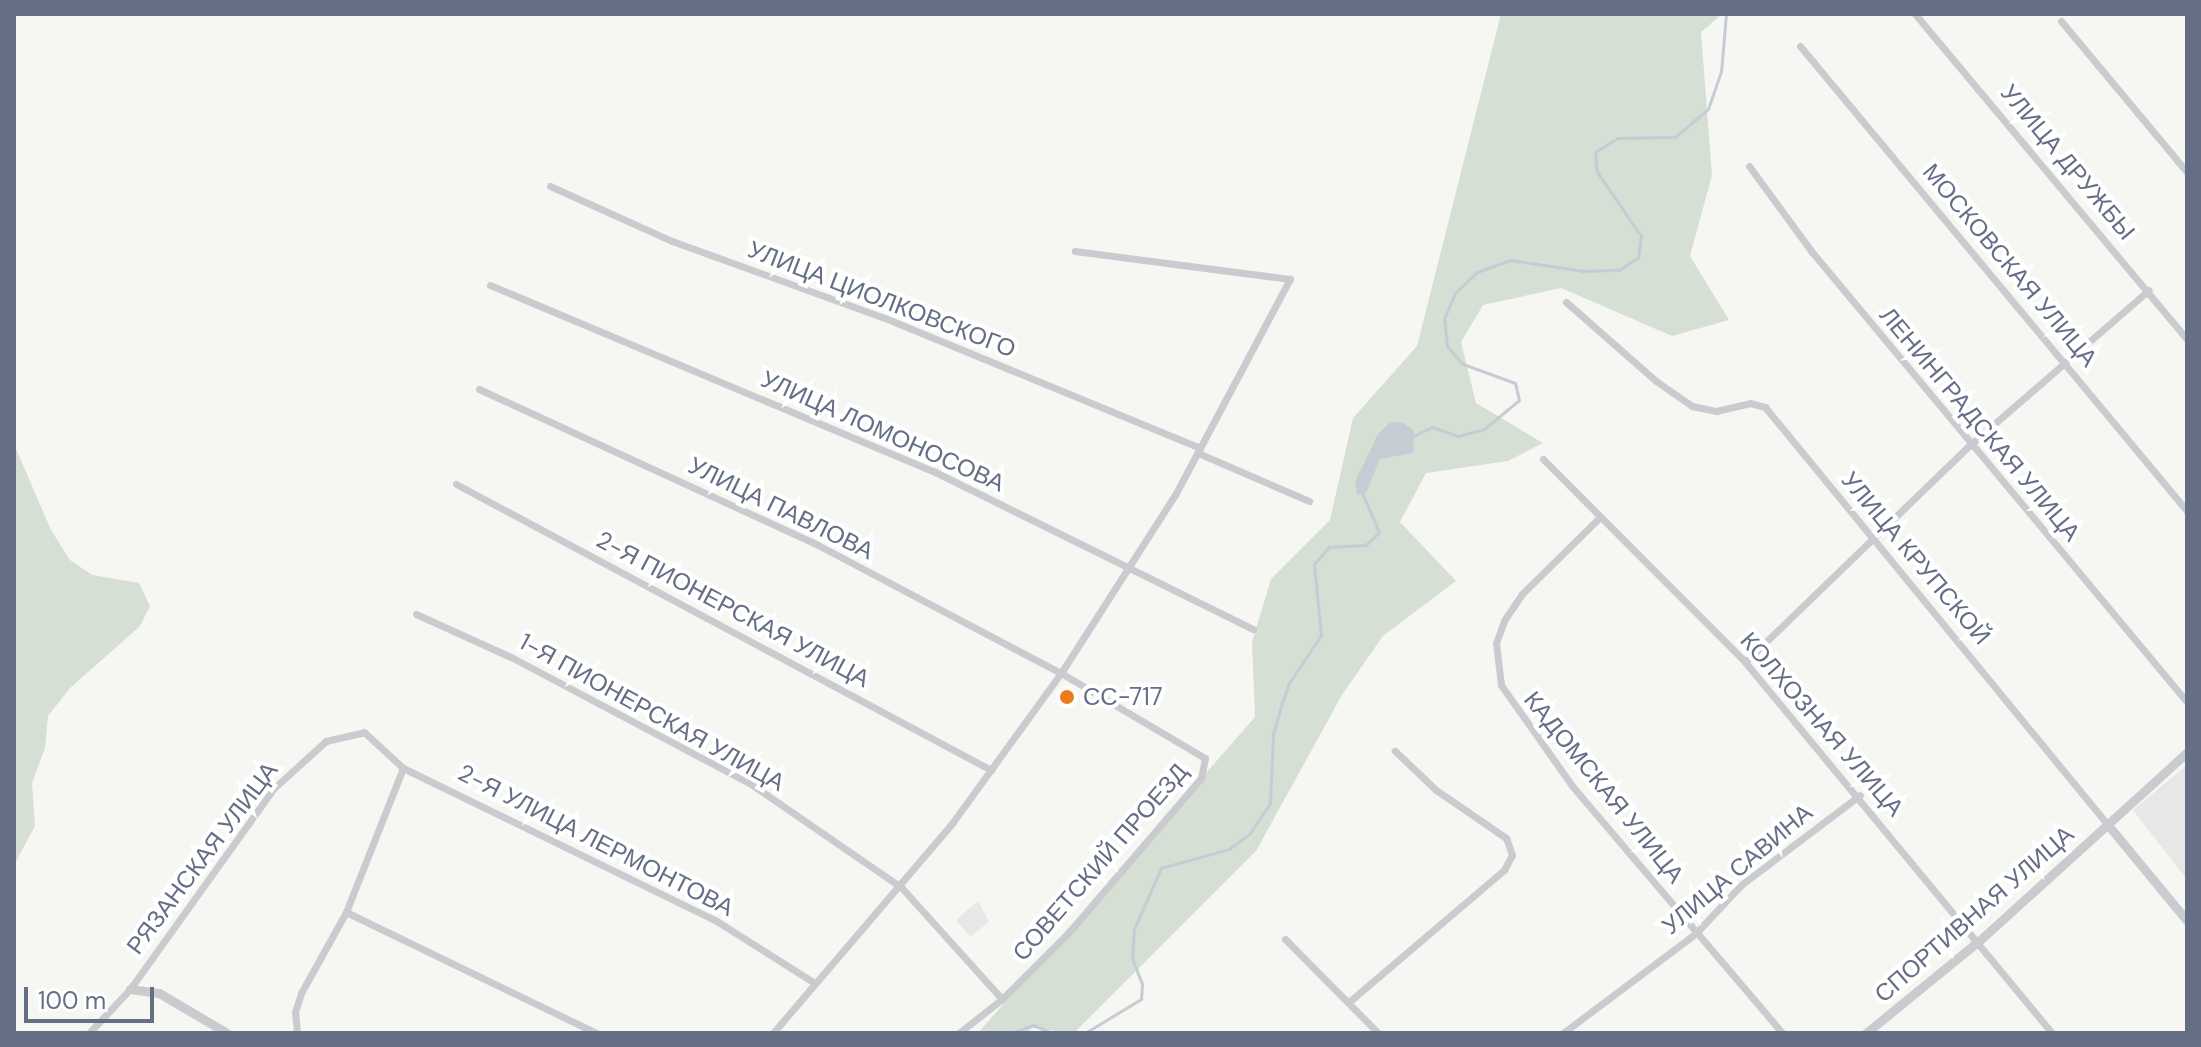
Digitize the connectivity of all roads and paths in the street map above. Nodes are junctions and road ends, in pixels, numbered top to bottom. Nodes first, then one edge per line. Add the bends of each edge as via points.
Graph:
1 (1915, 14) edge
2 (2061, 21) dead end
3 (1800, 46) dead end
4 (1749, 166) dead end
5 (2187, 172) edge
6 (550, 186) dead end
7 (1075, 251) dead end
8 (490, 285) dead end
9 (2149, 290) junction
10 (1566, 302) dead end
11 (2187, 339) edge
12 (2065, 363) junction
13 (479, 389) dead end
14 (1971, 444) junction
15 (1199, 450) junction
16 (1543, 459) dead end
17 (456, 484) dead end
18 (1309, 501) dead end
19 (2187, 511) edge
20 (1598, 519) junction
21 (1875, 537) junction
22 (1130, 565) junction
23 (416, 614) dead end
24 (1253, 629) dead end
25 (1745, 662) junction
26 (1061, 673) junction
27 (2187, 702) edge
28 (364, 732) joint
29 (1395, 751) dead end
30 (2187, 752) edge
31 (403, 768) junction
32 (991, 770) junction
33 (1860, 795) junction
34 (2108, 825) junction
35 (901, 887) junction
36 (346, 912) junction
37 (2187, 921) edge
38 (1696, 933) junction
39 (1285, 939) dead end
40 (1980, 940) junction
41 (813, 982) junction
42 (130, 989) junction
43 (1002, 999) junction
44 (1350, 1001) junction
45 (89, 1033) edge
46 (227, 1033) edge
47 (297, 1033) edge
48 (596, 1033) edge
49 (773, 1033) edge
50 (959, 1033) edge
51 (1378, 1033) edge
52 (1563, 1033) edge
53 (1782, 1033) edge
54 (1866, 1033) edge
55 (2052, 1033) edge

1 - 9 street, УЛИЦА ДРУЖБЫ
2 - 5 street
3 - 12 street, МОСКОВСКАЯ УЛИЦА
4 - 14 street, ЛЕНИНГРАДСКАЯ УЛИЦА via 1812,252
6 - 15 street, УЛИЦА ЦИОЛКОВСКОГО via 672,241 885,318
7 - 15 street via 1290,279
8 - 22 street, УЛИЦА ЛОМОНОСОВА via 933,471
9 - 11 street, УЛИЦА ДРУЖБЫ
9 - 12 street
10 - 21 street, УЛИЦА КРУПСКОЙ via 1692,406 1716,411 1750,403 1765,407
12 - 14 street
12 - 19 street, МОСКОВСКАЯ УЛИЦА
13 - 26 street, УЛИЦА ПАВЛОВА via 816,544
14 - 21 street
14 - 27 street, ЛЕНИНГРАДСКАЯ УЛИЦА
15 - 18 street, УЛИЦА ЦИОЛКОВСКОГО
15 - 22 street
16 - 20 street, КОЛХОЗНАЯ УЛИЦА
17 - 32 street, 2-Я ПИОНЕРСКАЯ УЛИЦА
20 - 25 street, КОЛХОЗНАЯ УЛИЦА
20 - 38 street, КАДОМСКАЯ УЛИЦА via 1511,611 1496,643 1498,675 1505,695 1573,787
21 - 25 street
21 - 34 street, УЛИЦА КРУПСКОЙ
22 - 24 street, УЛИЦА ЛОМОНОСОВА
22 - 26 street
23 - 35 street, 1-Я ПИОНЕРСКАЯ УЛИЦА via 511,657 751,784
25 - 33 street, КОЛХОЗНАЯ УЛИЦА
26 - 32 street
26 - 43 street, СОВЕТСКИЙ ПРОЕЗД via 1192,746 1207,767 1068,933
28 - 31 street, 2-Я УЛИЦА ЛЕРМОНТОВА
28 - 42 street, РЯЗАНСКАЯ УЛИЦА via 326,741 273,789
29 - 44 street via 1436,790 1506,838 1512,855 1504,870
30 - 34 street, СПОРТИВНАЯ УЛИЦА
31 - 36 street
31 - 41 street, 2-Я УЛИЦА ЛЕРМОНТОВА via 715,920
32 - 35 street
33 - 38 street, УЛИЦА САВИНА via 1741,885
33 - 40 street, КОЛХОЗНАЯ УЛИЦА
34 - 37 street, УЛИЦА КРУПСКОЙ
34 - 40 street, СПОРТИВНАЯ УЛИЦА
35 - 41 street
35 - 43 street
36 - 47 street via 301,993 295,1012
36 - 48 street
38 - 52 street, УЛИЦА САВИНА
38 - 53 street, КАДОМСКАЯ УЛИЦА
39 - 44 street
40 - 54 street, СПОРТИВНАЯ УЛИЦА
40 - 55 street, КОЛХОЗНАЯ УЛИЦА
41 - 49 street
42 - 45 street, РЯЗАНСКАЯ УЛИЦА
42 - 46 street via 159,993
43 - 50 street
44 - 51 street

